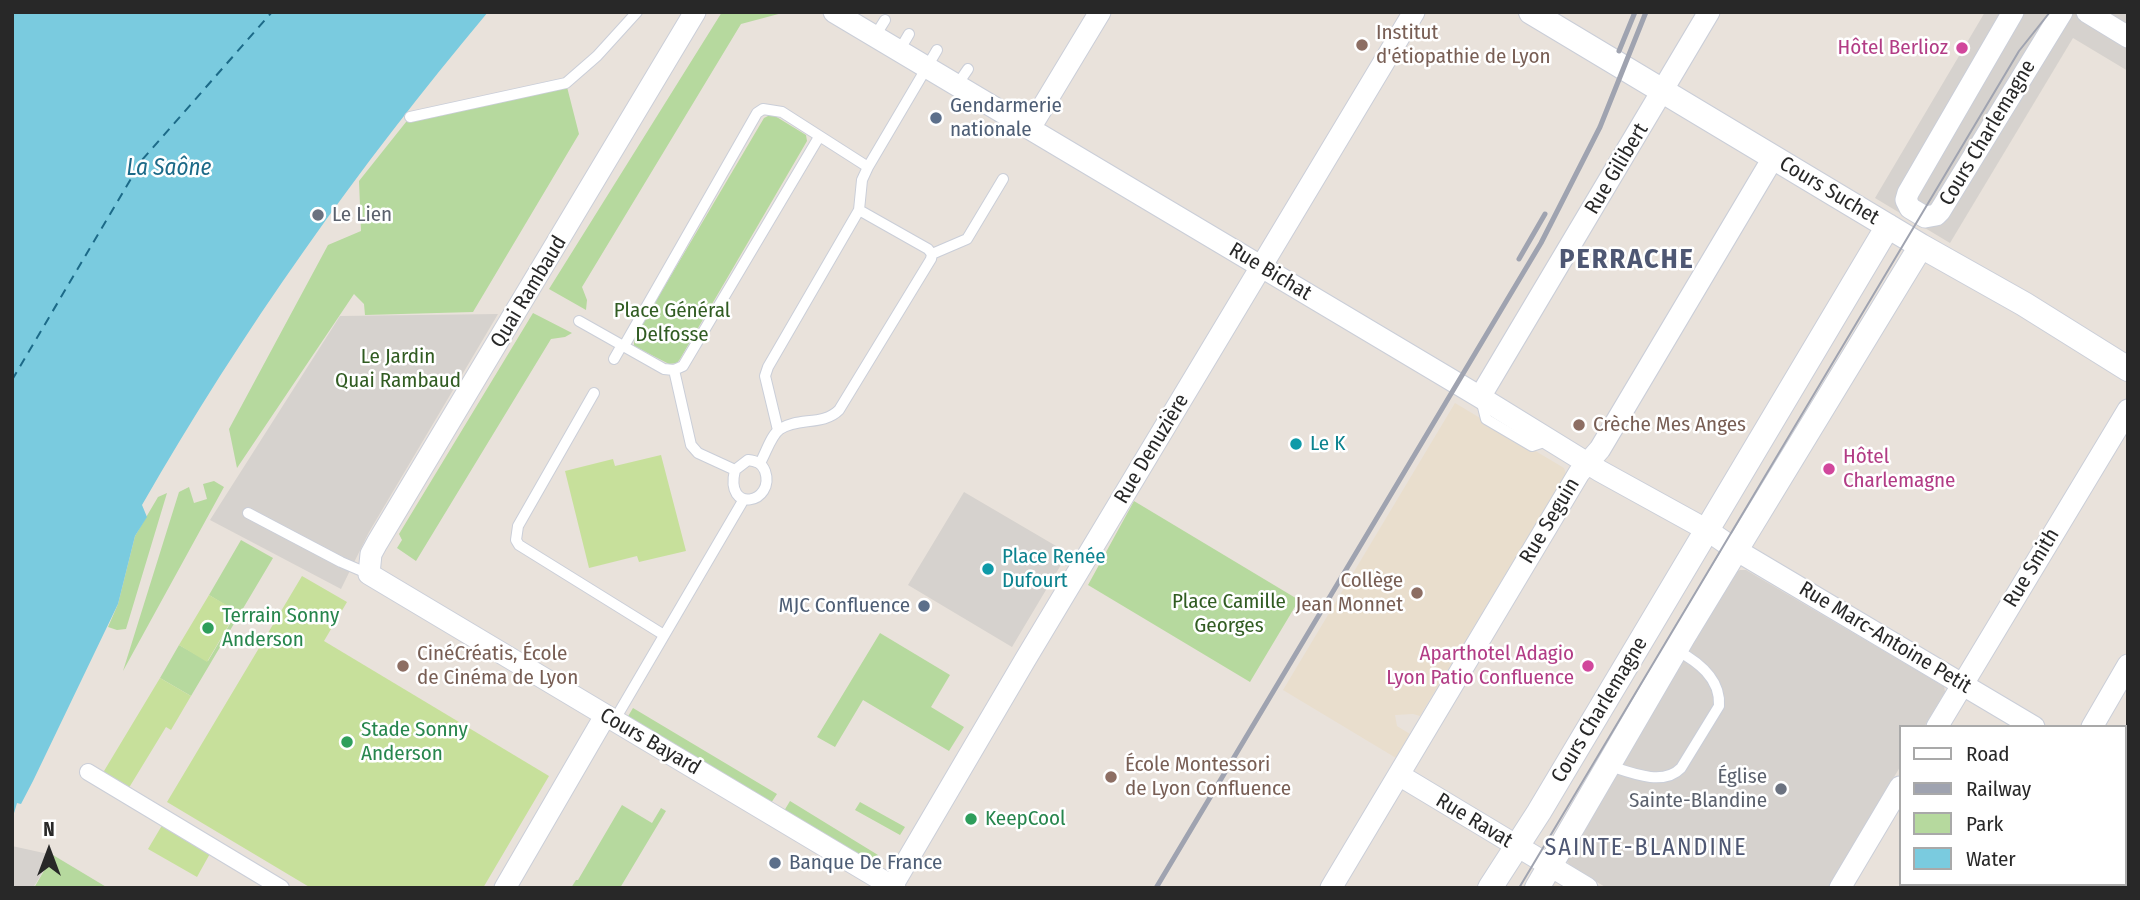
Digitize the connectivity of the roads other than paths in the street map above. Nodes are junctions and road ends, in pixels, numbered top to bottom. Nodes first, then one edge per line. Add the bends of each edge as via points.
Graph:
1 (637, 12) edge
2 (695, 12) edge
3 (1100, 12) edge
4 (1414, 12) edge
5 (1531, 12) edge
6 (1709, 12) edge
7 (2013, 12) edge
8 (2062, 12) edge
9 (2087, 12) edge
10 (846, 15) edge
11 (2128, 37) edge
12 (932, 58) junction
13 (1663, 90) junction
14 (411, 117) dead end
15 (1030, 128) junction
16 (819, 137) junction
17 (1773, 158) junction
18 (868, 167) junction
19 (1003, 179) dead end
20 (859, 210) junction
21 (1888, 226) junction
22 (1921, 246) junction
23 (932, 254) junction
24 (1262, 267) junction
25 (579, 321) dead end
26 (623, 346) junction
27 (614, 359) dead end
28 (2128, 369) edge
29 (674, 370) junction
30 (594, 393) dead end
31 (1480, 397) junction
32 (2128, 410) edge
33 (778, 430) junction
34 (760, 463) junction
35 (1587, 463) junction
36 (735, 470) junction
37 (744, 499) junction
38 (248, 513) dead end
39 (1707, 530) junction
40 (1736, 550) junction
41 (369, 574) junction
42 (664, 635) junction
43 (1676, 650) junction
44 (2128, 665) edge
45 (1962, 684) junction
46 (609, 718) junction
47 (1938, 725) edge
48 (2031, 725) edge
49 (2093, 725) edge
50 (1607, 765) junction
51 (88, 772) dead end
52 (1399, 775) junction
53 (1898, 790) edge
54 (1516, 847) junction
55 (1549, 866) junction
56 (893, 887) edge
57 (281, 888) edge
58 (505, 888) edge
59 (1331, 888) edge
60 (1490, 888) edge
61 (1537, 888) edge
62 (1587, 888) edge
63 (1840, 888) edge

1 - 14 lane via 566,83
2 - 41 street, Quai Rambaud via 377,543
3 - 15 street
4 - 24 street, Rue Denuzière
5 - 13 street, Cours Suchet
6 - 13 street, Rue Gilibert
7 - 8 street, Cours Charlemagne via 1908,193 1910,208 1926,217 1940,211
9 - 11 street
10 - 12 street, Rue Bichat via 880,28
12 - 15 street, Rue Bichat
12 - 18 lane
13 - 17 street, Cours Suchet
13 - 31 street, Rue Gilibert
15 - 24 street, Rue Bichat
16 - 18 lane
16 - 26 lane via 782,113 763,109 757,113
16 - 29 lane via 683,366
17 - 21 street, Cours Suchet
17 - 35 street, Rue Seguin via 1600,449
18 - 20 lane
19 - 23 lane via 972,242
20 - 23 lane
20 - 33 lane via 768,367 765,376
21 - 22 street, Cours Suchet
21 - 39 street, Cours Charlemagne
22 - 28 street, Cours Suchet
22 - 40 street, Cours Charlemagne
23 - 33 lane via 839,410 829,418
24 - 31 street, Rue Bichat
24 - 56 street, Rue Denuzière
25 - 26 lane
26 - 27 lane
26 - 29 lane
29 - 36 lane via 691,445
30 - 42 lane via 518,526 516,540
31 - 35 street, Rue Bichat
32 - 45 street, Rue Smith
33 - 34 lane
34 - 36 lane via 748,460
34 - 37 lane via 766,477 764,490 754,499
35 - 39 street, Rue Bichat
35 - 52 street, Rue Seguin
36 - 37 lane via 733,487
37 - 42 lane
38 - 41 lane
39 - 40 street
39 - 54 street, Cours Charlemagne
40 - 43 street, Cours Charlemagne
40 - 45 street, Rue Marc-Antoine Petit
41 - 46 street, Cours Bayard
42 - 46 lane
43 - 50 street, Cours Charlemagne
43 - 50 lane via 1703,666 1720,696 1719,706 1675,775 1637,775
44 - 49 street
45 - 47 street, Rue Smith
45 - 48 street, Rue Marc-Antoine Petit
46 - 56 street, Cours Bayard
46 - 58 street
50 - 55 street, Cours Charlemagne
51 - 57 street
52 - 54 street, Rue Ravat
52 - 59 street, Rue Seguin
53 - 63 street
54 - 55 street, Rue Ravat
54 - 60 street, Cours Charlemagne
55 - 61 street, Cours Charlemagne
55 - 62 street, Rue Ravat

